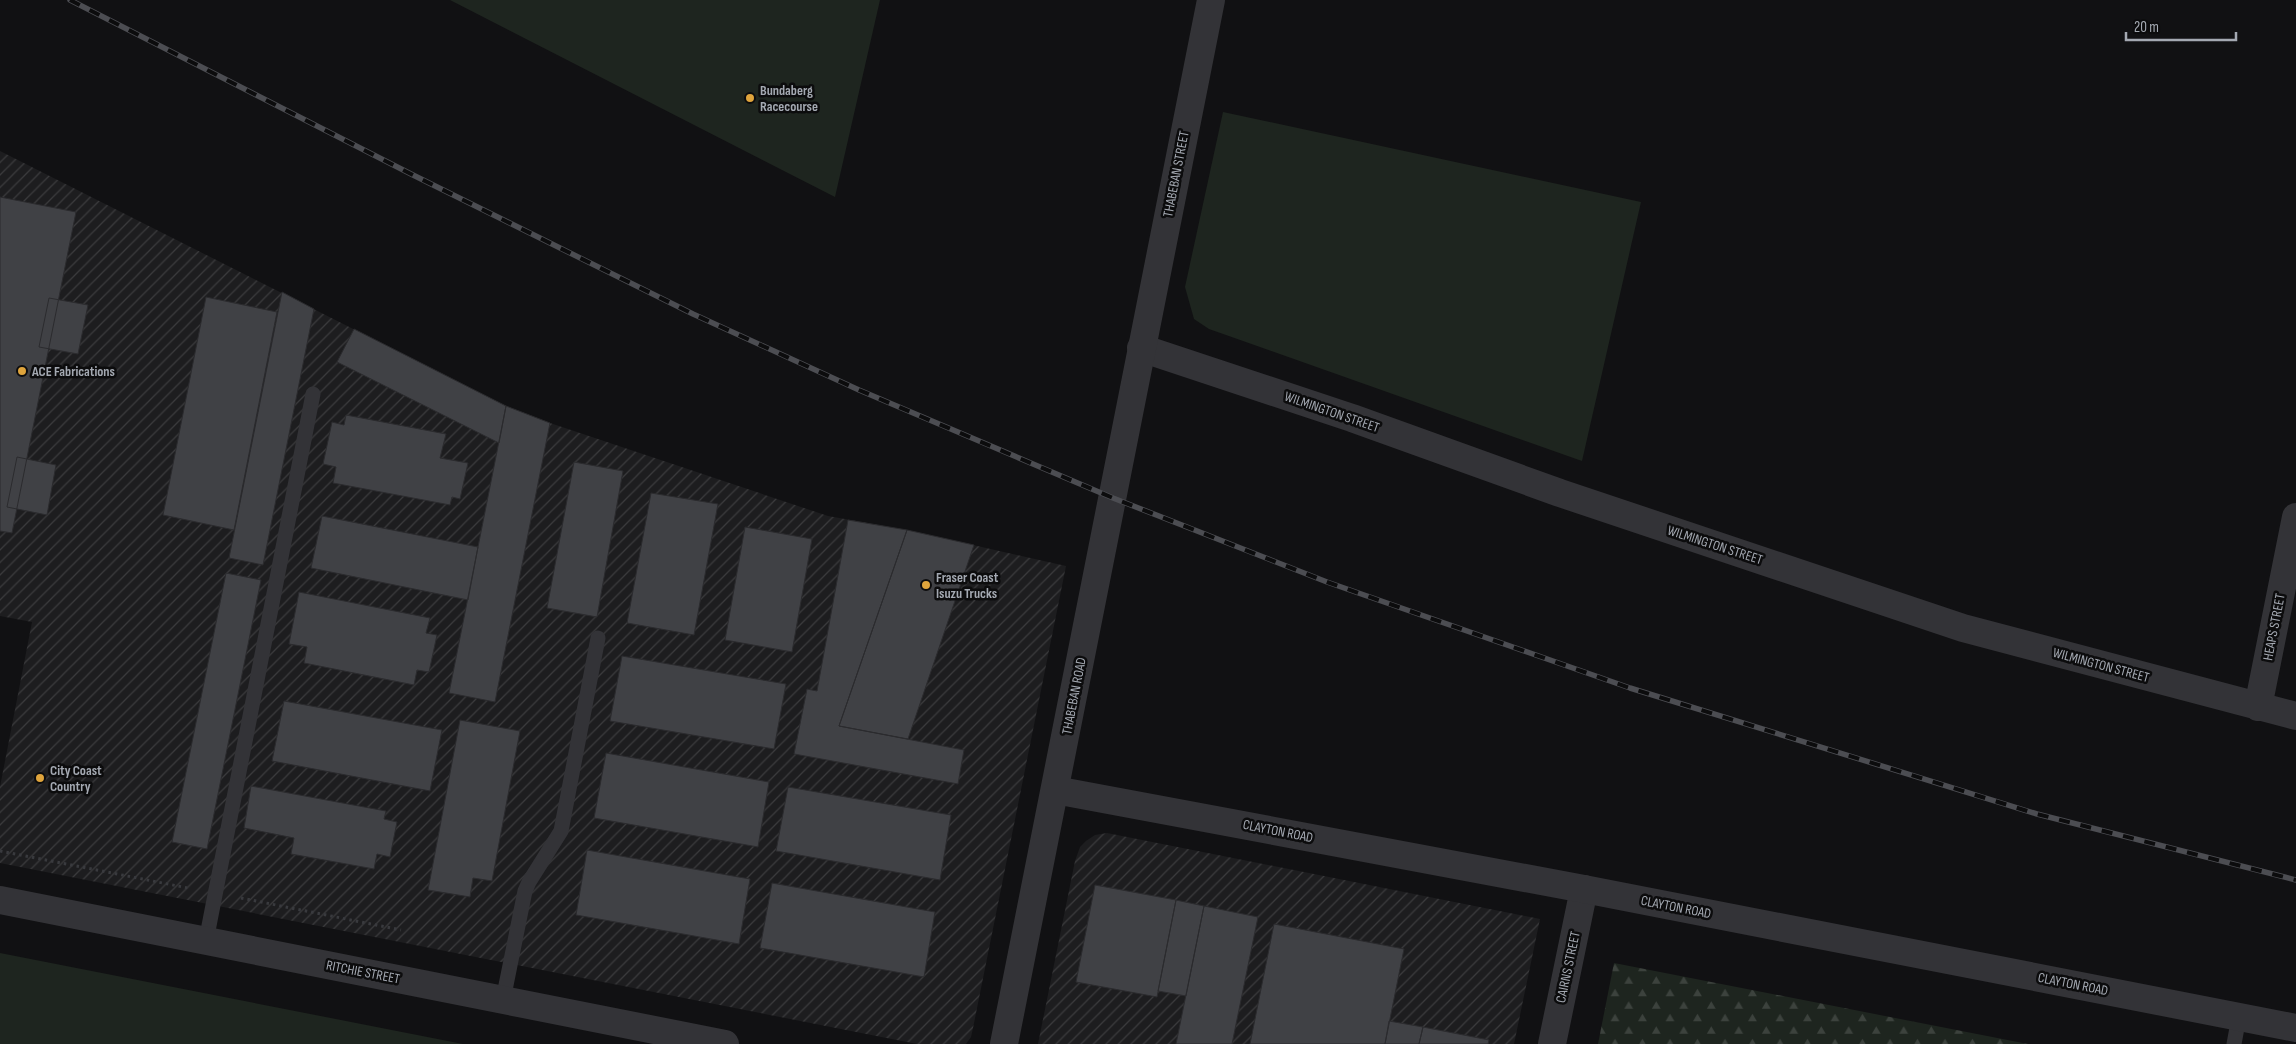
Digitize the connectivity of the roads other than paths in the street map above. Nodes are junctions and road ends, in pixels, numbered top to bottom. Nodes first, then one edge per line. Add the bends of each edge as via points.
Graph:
1 (1210, 0) edge
2 (1141, 348) junction
3 (313, 394) dead end
4 (2296, 517) edge
5 (598, 638) dead end
6 (2258, 707) junction
7 (2296, 716) edge
8 (1055, 790) junction
9 (1584, 889) junction
10 (0, 900) edge
11 (206, 941) junction
12 (503, 1000) junction
13 (2240, 1017) junction
14 (2296, 1028) edge
15 (725, 1044) edge
16 (1004, 1044) edge
17 (1552, 1044) edge
18 (2234, 1044) edge

1 - 2 street, THABEBAN STREET
2 - 6 street, WILMINGTON STREET via 1963,628
2 - 8 street, THABEBAN ROAD
3 - 11 lane
4 - 6 street, HEAPS STREET
5 - 12 lane via 561,830 528,882
6 - 7 street, WILMINGTON STREET
8 - 9 street, CLAYTON ROAD
8 - 16 street, THABEBAN ROAD
9 - 13 street, CLAYTON ROAD
9 - 17 street, CAIRNS STREET
10 - 11 street, RITCHIE STREET
11 - 12 street, RITCHIE STREET
12 - 15 street, RITCHIE STREET
13 - 14 street, CLAYTON ROAD
13 - 18 lane

